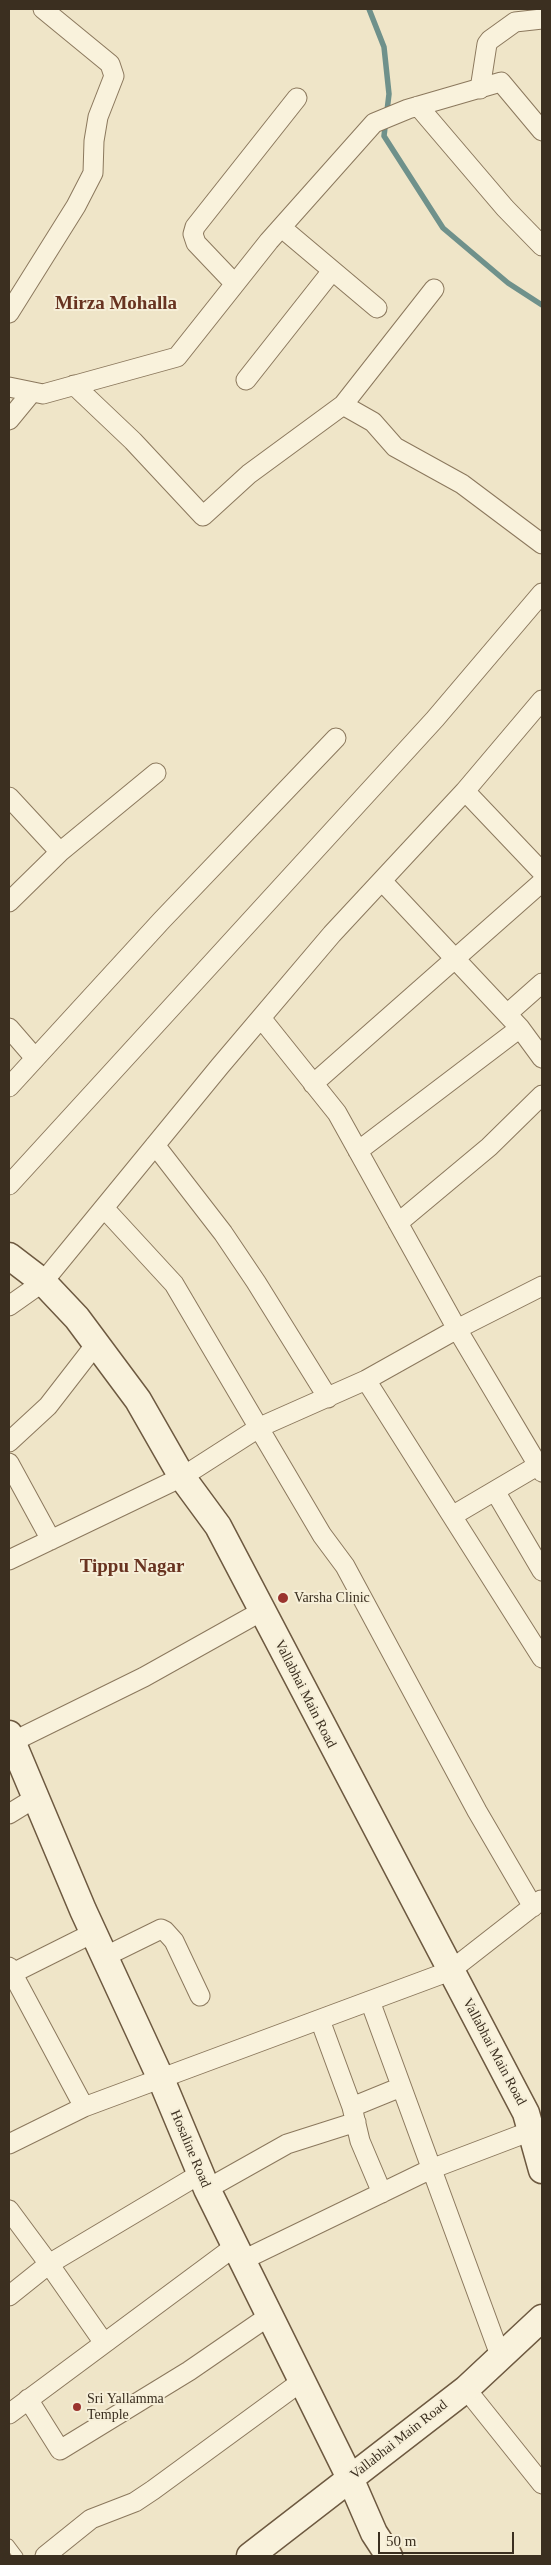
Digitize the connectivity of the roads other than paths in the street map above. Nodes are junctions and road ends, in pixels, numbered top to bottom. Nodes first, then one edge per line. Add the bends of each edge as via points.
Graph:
1 (43, 9) edge
2 (542, 19) edge
3 (480, 89) junction
4 (297, 98) dead end
5 (413, 107) junction
6 (542, 131) edge
7 (282, 228) junction
8 (542, 246) edge
9 (332, 271) junction
10 (235, 284) junction
11 (434, 289) dead end
12 (377, 308) dead end
13 (9, 314) edge
14 (246, 380) dead end
15 (74, 385) junction
16 (9, 387) edge
17 (32, 392) junction
18 (343, 405) junction
19 (9, 420) edge
20 (542, 544) edge
21 (542, 593) edge
22 (542, 700) edge
23 (336, 738) dead end
24 (156, 773) dead end
25 (465, 791) junction
26 (9, 797) edge
27 (60, 852) junction
28 (542, 872) edge
29 (382, 881) junction
30 (542, 882) edge
31 (9, 902) edge
32 (456, 960) junction
33 (542, 983) edge
34 (507, 1014) junction
35 (261, 1018) junction
36 (9, 1028) edge
37 (520, 1028) junction
38 (35, 1058) junction
39 (542, 1058) edge
40 (313, 1084) junction
41 (9, 1087) edge
42 (542, 1095) edge
43 (155, 1145) junction
44 (358, 1151) junction
45 (9, 1185) edge
46 (104, 1208) junction
47 (398, 1224) junction
48 (9, 1256) edge
49 (42, 1282) junction
50 (542, 1286) edge
51 (9, 1306) edge
52 (457, 1329) junction
53 (96, 1344) junction
54 (366, 1380) junction
55 (328, 1398) junction
56 (260, 1427) junction
57 (9, 1442) edge
58 (9, 1462) edge
59 (541, 1467) edge
60 (182, 1477) junction
61 (495, 1490) junction
62 (452, 1516) junction
63 (51, 1540) junction
64 (9, 1560) edge
65 (542, 1571) edge
66 (262, 1611) junction
67 (542, 1658) edge
68 (10, 1737) edge
69 (36, 1798) junction
70 (9, 1814) edge
71 (538, 1903) edge
72 (94, 1933) junction
73 (104, 1957) junction
74 (450, 1971) junction
75 (10, 1972) edge
76 (200, 1996) dead end
77 (370, 2001) junction
78 (320, 2020) junction
79 (160, 2079) junction
80 (401, 2087) junction
81 (84, 2108) junction
82 (354, 2114) junction
83 (531, 2131) junction
84 (9, 2144) edge
85 (431, 2169) junction
86 (542, 2170) edge
87 (203, 2182) junction
88 (382, 2193) junction
89 (9, 2210) edge
90 (238, 2254) junction
91 (49, 2264) junction
92 (9, 2296) edge
93 (269, 2316) junction
94 (541, 2321) edge
95 (104, 2343) junction
96 (501, 2358) junction
97 (302, 2381) junction
98 (466, 2389) junction
99 (28, 2399) junction
100 (9, 2414) edge
101 (350, 2478) junction
102 (542, 2484) edge
103 (9, 2544) edge
104 (18, 2556) edge
105 (45, 2556) edge
106 (250, 2556) edge
107 (389, 2556) edge

1 - 13 street via 110,64 114,76 98,117 93,173
2 - 3 street via 515,22 490,40
3 - 5 street
3 - 6 street via 501,82
4 - 10 street via 195,228 196,244
5 - 7 street via 374,123
5 - 8 street
7 - 9 street
7 - 10 street
9 - 12 street
9 - 14 street
10 - 15 street via 176,357
11 - 18 street
15 - 17 street via 43,394
15 - 18 street via 133,441 203,516 249,474
16 - 17 street
17 - 19 street
18 - 20 street via 373,422 395,447 462,484
21 - 45 street via 435,719
22 - 25 street
23 - 38 street
24 - 27 street
25 - 28 street
25 - 29 street
26 - 27 street
27 - 31 street
29 - 32 street
29 - 35 street
30 - 32 street
32 - 34 street
32 - 40 street
33 - 34 street
34 - 37 street
35 - 40 street
35 - 43 street
36 - 38 street
37 - 39 street
37 - 44 street
38 - 41 street
40 - 44 street via 337,1113
42 - 47 street via 489,1147
43 - 46 street
43 - 55 street via 256,1282
44 - 47 street
46 - 49 street
46 - 56 street via 174,1284
47 - 52 street
48 - 49 street, Vallabhai Main Road
49 - 51 street
49 - 53 street, Vallabhai Main Road via 77,1318
50 - 52 street
52 - 54 street
52 - 59 street
53 - 57 street via 48,1406
53 - 60 street, Vallabhai Main Road via 138,1400
54 - 55 street
54 - 62 street
55 - 56 street
56 - 60 street
56 - 71 street via 322,1536 345,1566 477,1811
58 - 63 street
59 - 61 street
60 - 63 street
60 - 66 street, Vallabhai Main Road via 218,1526
61 - 62 street
61 - 65 street
62 - 67 street
63 - 64 street
66 - 68 street via 144,1677
66 - 74 street, Vallabhai Main Road
68 - 69 street, Hosaline Road
69 - 70 street
69 - 72 street, Hosaline Road
71 - 74 street
72 - 73 street, Hosaline Road
72 - 75 street
73 - 76 street via 161,1929 174,1941
73 - 79 street, Hosaline Road
74 - 77 street
74 - 83 street, Vallabhai Main Road via 526,2113
75 - 81 street
77 - 78 street
77 - 80 street
78 - 79 street
78 - 82 street
79 - 81 street
79 - 87 street, Hosaline Road
80 - 82 street
80 - 85 street
81 - 84 street
82 - 87 street
82 - 88 street via 360,2141
83 - 85 street
83 - 86 street, Vallabhai Main Road
85 - 88 street
85 - 96 street
87 - 90 street, Hosaline Road
87 - 91 street
88 - 90 street
89 - 91 street
90 - 93 street, Hosaline Road
90 - 95 street
91 - 92 street
91 - 95 street
93 - 97 street, Hosaline Road
93 - 99 street via 189,2371 60,2450
94 - 96 street, Vallabhai Main Road via 521,2336
95 - 99 street
96 - 98 street, Vallabhai Main Road
97 - 101 street, Hosaline Road
97 - 105 street via 153,2490 135,2502 91,2519
98 - 101 street, Vallabhai Main Road
98 - 102 street
99 - 100 street
101 - 106 street, Vallabhai Main Road
101 - 107 street, Hosaline Road via 374,2533
103 - 104 lane

